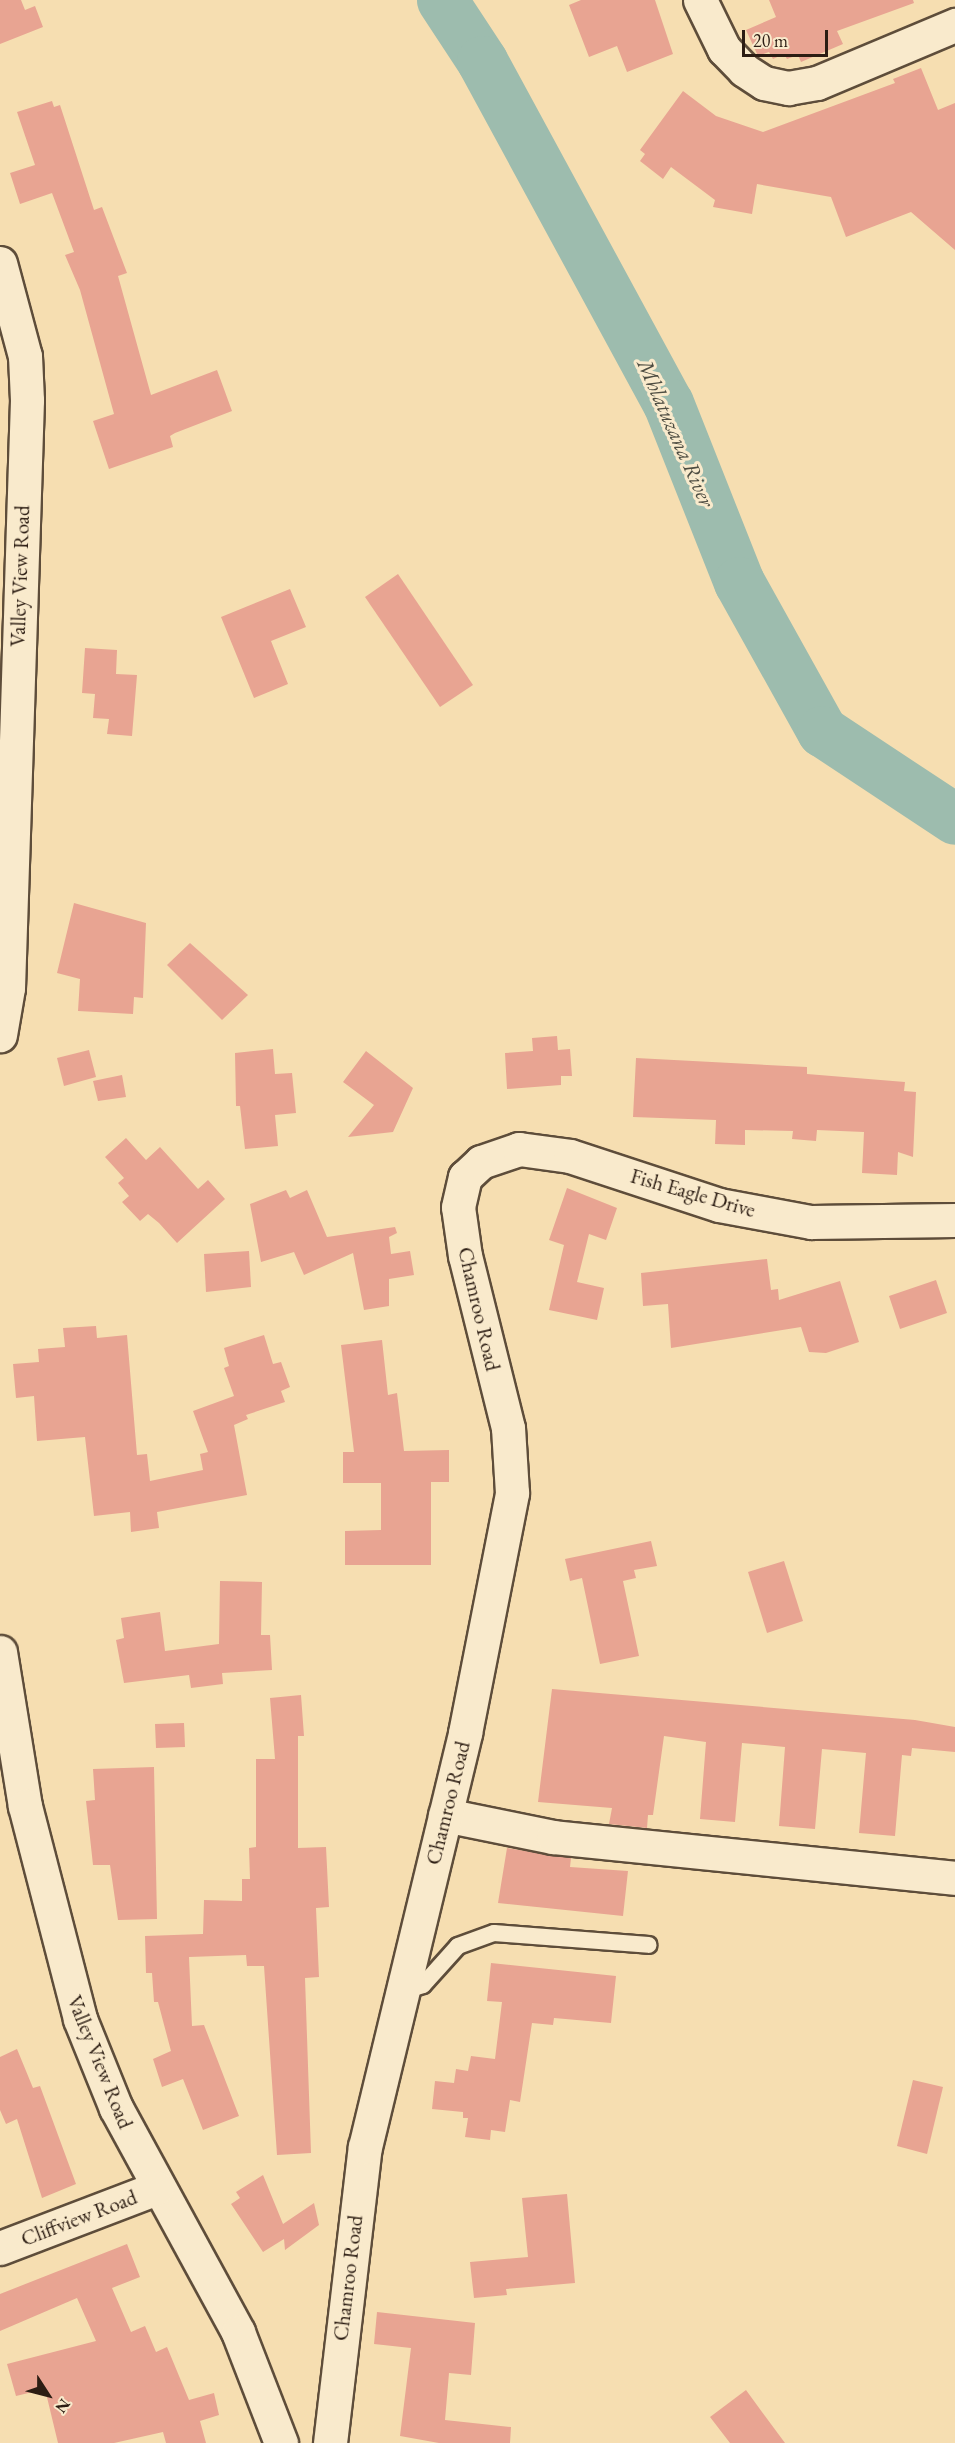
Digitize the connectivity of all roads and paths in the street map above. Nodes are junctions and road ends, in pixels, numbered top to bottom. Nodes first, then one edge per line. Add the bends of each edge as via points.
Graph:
1 (700, 0) edge
2 (955, 25) edge
3 (0, 263) edge
4 (9, 636) edge
5 (0, 1035) edge
6 (473, 1167) joint
7 (955, 1220) edge
8 (0, 1652) edge
9 (445, 1815) junction
10 (955, 1878) edge
11 (649, 1946) dead end
12 (399, 1993) junction
13 (157, 2188) junction
14 (0, 2248) edge
15 (281, 2443) edge
16 (330, 2443) edge

1 - 2 street via 724,49 744,70 764,83 788,88 817,83
3 - 4 street, Valley View Road via 25,356
4 - 5 street, Valley View Road via 9,988
6 - 7 street, Fish Eagle Drive via 519,1149 570,1156 719,1204 811,1222
6 - 9 street, Chamroo Road via 460,1190 458,1207 465,1256 508,1428 512,1493
8 - 13 street, Valley View Road via 25,1806 50,1919 80,2019 116,2108
9 - 10 street via 553,1837
9 - 12 street, Chamroo Road
11 - 12 lane via 494,1933 458,1946 423,1985
12 - 16 street, Chamroo Road via 365,2147
13 - 14 street, Cliffview Road
13 - 15 street, Valley View Road via 238,2332

